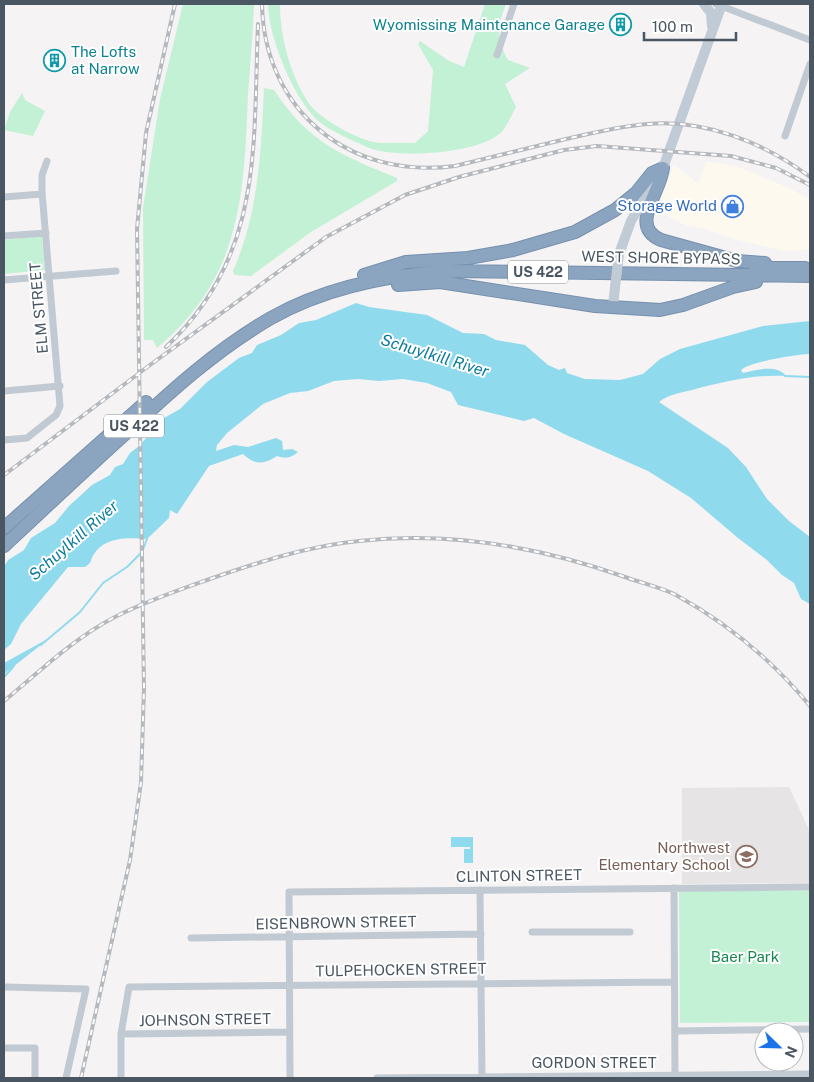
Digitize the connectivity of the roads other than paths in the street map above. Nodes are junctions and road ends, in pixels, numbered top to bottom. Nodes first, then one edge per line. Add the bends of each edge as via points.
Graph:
1 (514, 4) edge
2 (704, 4) edge
3 (720, 4) edge
4 (712, 32) junction
5 (810, 40) edge
6 (497, 55) dead end
7 (810, 64) edge
8 (785, 136) dead end
9 (47, 161) dead end
10 (663, 168) junction
11 (42, 194) junction
12 (4, 196) edge
13 (46, 233) junction
14 (4, 236) edge
15 (810, 266) edge
16 (116, 271) dead end
17 (364, 275) junction
18 (50, 276) junction
19 (810, 276) edge
20 (4, 280) edge
21 (810, 281) edge
22 (613, 306) junction
23 (273, 318) junction
24 (60, 386) junction
25 (4, 391) edge
26 (4, 440) edge
27 (4, 528) edge
28 (4, 546) edge
29 (810, 887) edge
30 (674, 888) junction
31 (480, 890) junction
32 (532, 932) dead end
33 (630, 932) dead end
34 (481, 934) junction
35 (191, 938) dead end
36 (289, 938) junction
37 (674, 982) junction
38 (481, 983) junction
39 (289, 985) junction
40 (4, 987) edge
41 (810, 1029) edge
42 (675, 1031) junction
43 (289, 1032) junction
44 (121, 1034) junction
45 (4, 1048) edge
46 (810, 1074) edge
47 (675, 1077) edge
48 (35, 1078) edge
49 (66, 1078) edge
50 (121, 1078) edge
51 (290, 1078) edge
52 (377, 1078) edge
53 (482, 1078) edge

1 - 6 street
2 - 4 street via 711,14
3 - 4 street
3 - 5 street
4 - 10 street
7 - 8 street
9 - 11 street, ELM STREET via 42,175
10 - 15 highway via 662,180 646,217 647,228 654,237 737,261
10 - 17 highway via 652,173 636,193 615,210 567,235 487,255 406,262
10 - 22 street, bridge via 631,220 619,254
11 - 12 street
11 - 13 street, ELM STREET
13 - 14 street
13 - 18 street, ELM STREET
15 - 17 highway, WEST SHORE BYPASS / US 422 via 478,263 433,264
16 - 18 street
17 - 27 highway, WEST SHORE BYPASS / US 422 via 323,288 270,311 220,340
18 - 20 street
18 - 24 street, ELM STREET
19 - 23 highway, WEST SHORE BYPASS / US 422 via 483,270 425,272 357,285 309,301
21 - 22 highway via 748,283 668,310
22 - 23 highway via 426,282 366,289
23 - 28 highway, WEST SHORE BYPASS / US 422 via 189,374
24 - 25 street
24 - 26 street, ELM STREET via 60,406 56,415 27,438
29 - 30 street, CLINTON STREET
30 - 31 street, CLINTON STREET
30 - 37 street
31 - 34 street
31 - 36 street, CLINTON STREET via 288,892
32 - 33 street
34 - 36 street, EISENBROWN STREET
34 - 38 street
35 - 36 street, EISENBROWN STREET
36 - 39 street
37 - 38 street, TULPEHOCKEN STREET
37 - 42 street
38 - 39 street, TULPEHOCKEN STREET
38 - 53 street
39 - 43 street
39 - 44 street, TULPEHOCKEN STREET via 129,987
40 - 49 street via 86,989
41 - 42 street
42 - 47 street
43 - 44 street, JOHNSON STREET
43 - 51 street
44 - 50 street
45 - 48 street via 35,1048
46 - 47 street, GORDON STREET
47 - 53 street, GORDON STREET
52 - 53 street, GORDON STREET

